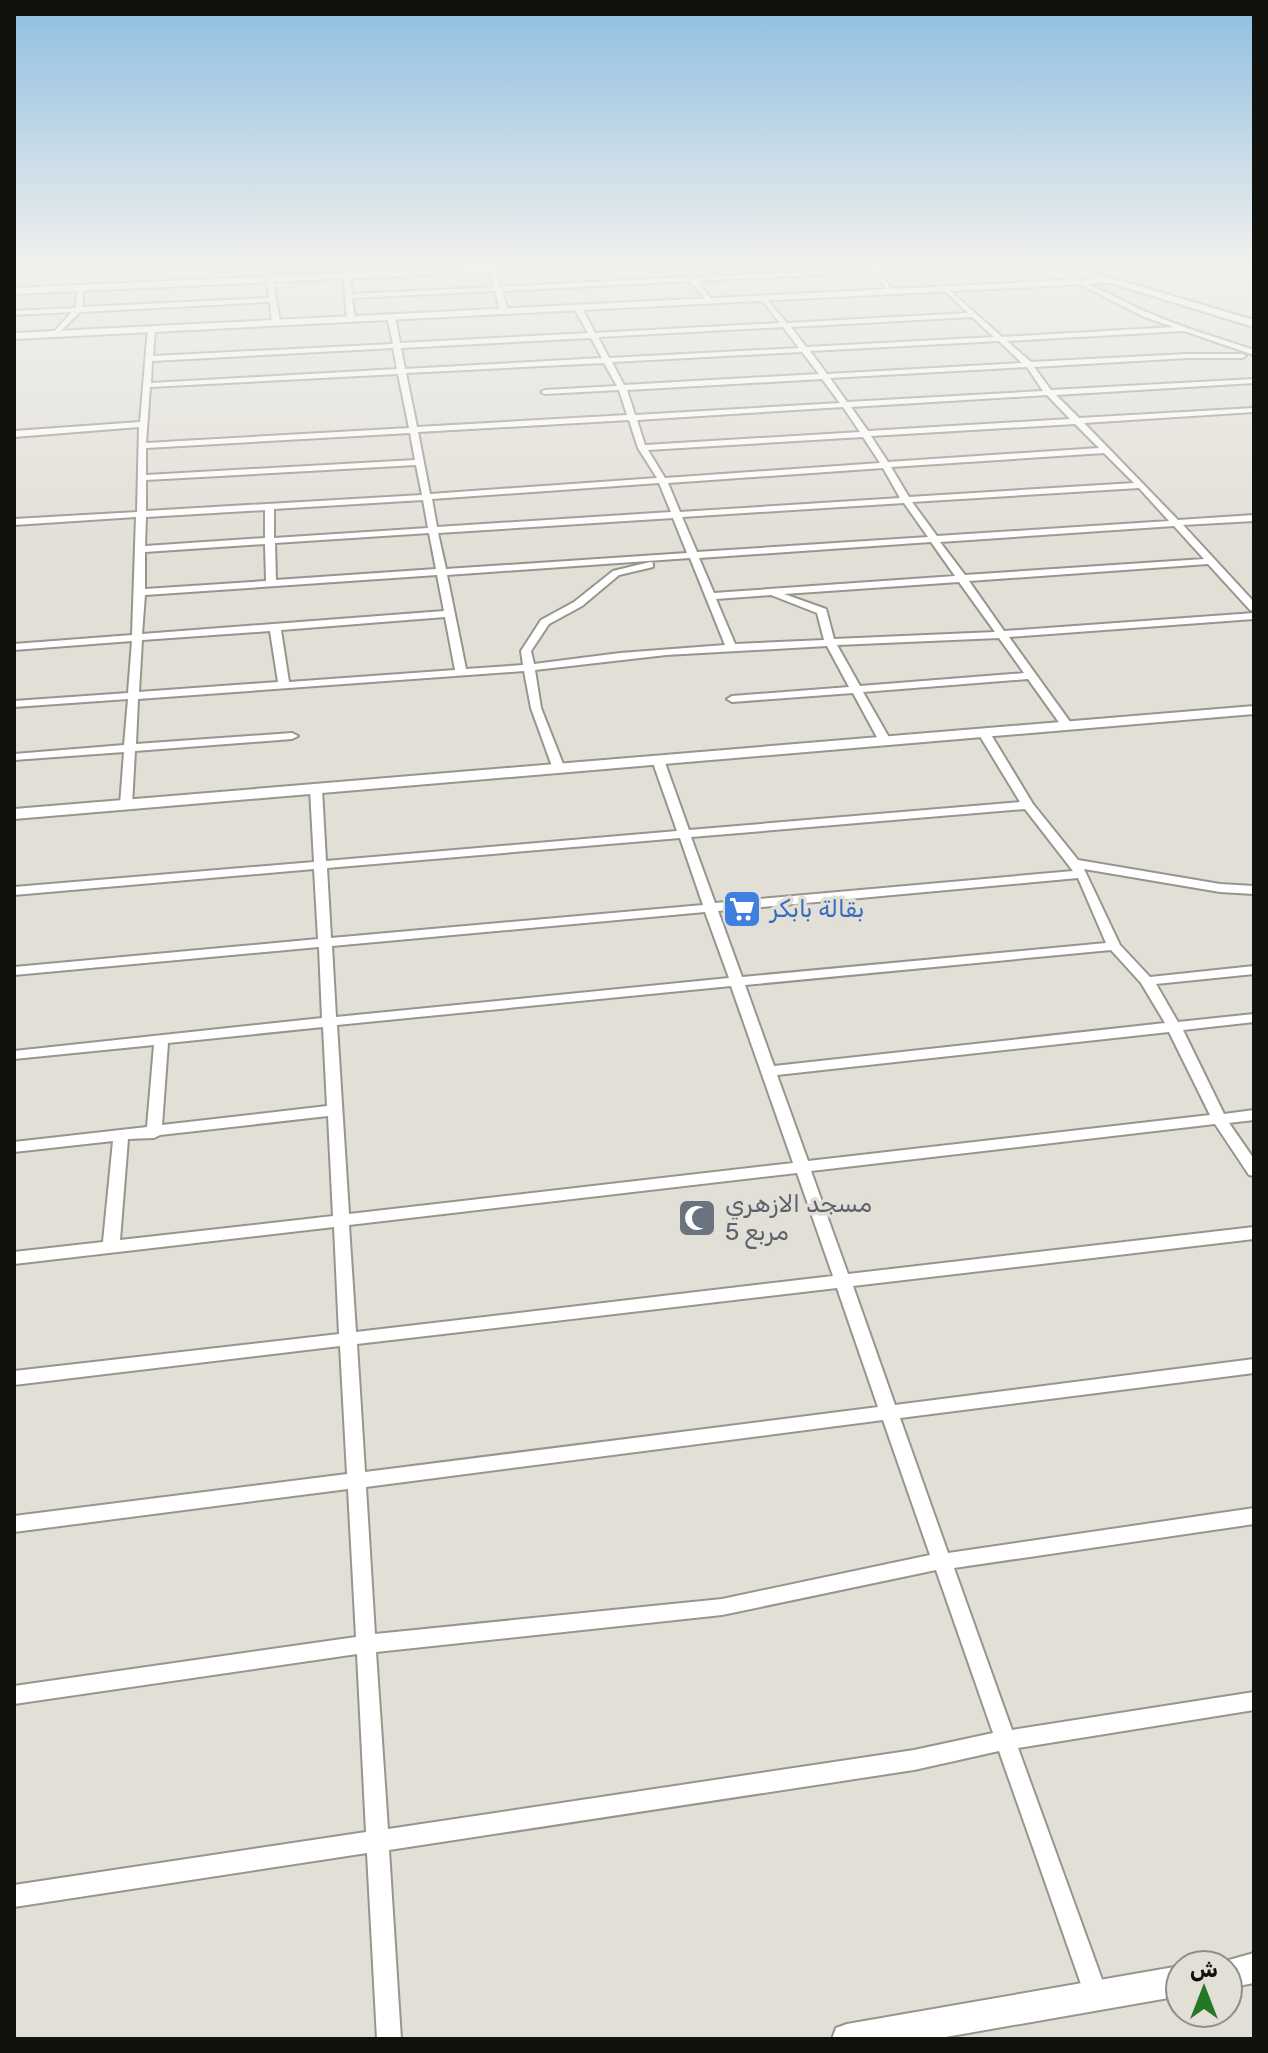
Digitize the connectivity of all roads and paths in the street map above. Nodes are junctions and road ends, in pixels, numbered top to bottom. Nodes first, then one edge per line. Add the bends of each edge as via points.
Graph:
1 (148, 363) edge
2 (400, 363) edge
3 (557, 363) edge
4 (606, 363) edge
5 (814, 363) edge
6 (1026, 363) edge
7 (1081, 363) edge
8 (1029, 365) junction
9 (402, 372) junction
10 (824, 376) junction
11 (1254, 379) edge
12 (149, 385) junction
13 (622, 388) junction
14 (545, 392) dead end
15 (1048, 392) junction
16 (843, 404) junction
17 (1254, 410) edge
18 (634, 417) junction
19 (1076, 421) junction
20 (144, 424) junction
21 (413, 430) junction
22 (863, 433) junction
23 (14, 434) edge
24 (142, 446) junction
25 (642, 448) junction
26 (1104, 450) junction
27 (419, 462) junction
28 (887, 466) junction
29 (141, 478) junction
30 (662, 480) junction
31 (1141, 485) junction
32 (426, 497) junction
33 (906, 500) junction
34 (269, 506) junction
35 (140, 514) junction
36 (676, 514) junction
37 (1254, 518) edge
38 (14, 522) edge
39 (1178, 523) junction
40 (433, 530) junction
41 (933, 539) junction
42 (270, 540) junction
43 (141, 549) junction
44 (696, 555) junction
45 (1212, 561) junction
46 (441, 572) junction
47 (963, 580) junction
48 (271, 583) junction
49 (140, 592) junction
50 (767, 592) junction
51 (712, 596) junction
52 (1254, 608) edge
53 (450, 614) junction
54 (1254, 616) edge
55 (275, 627) junction
56 (1000, 633) junction
57 (137, 638) junction
58 (830, 642) junction
59 (14, 647) edge
60 (731, 647) junction
61 (528, 668) junction
62 (461, 671) junction
63 (1030, 676) junction
64 (284, 684) junction
65 (857, 690) junction
66 (133, 696) junction
67 (732, 699) dead end
68 (14, 704) edge
69 (1254, 710) edge
70 (1067, 726) junction
71 (984, 733) junction
72 (292, 736) dead end
73 (885, 741) junction
74 (130, 747) junction
75 (14, 757) edge
76 (658, 760) junction
77 (559, 769) junction
78 (316, 789) junction
79 (126, 805) junction
80 (1028, 805) junction
81 (14, 814) edge
82 (685, 834) junction
83 (1071, 863) junction
84 (321, 865) junction
85 (1082, 874) junction
86 (1254, 890) edge
87 (14, 891) edge
88 (710, 907) junction
89 (325, 942) junction
90 (1114, 946) junction
91 (1254, 970) edge
92 (14, 971) edge
93 (1147, 981) junction
94 (738, 983) junction
95 (1254, 1018) edge
96 (330, 1024) junction
97 (1174, 1027) junction
98 (161, 1040) junction
99 (14, 1055) edge
100 (769, 1071) junction
101 (335, 1110) junction
102 (1254, 1115) edge
103 (1219, 1119) junction
104 (154, 1133) junction
105 (121, 1136) junction
106 (14, 1147) edge
107 (803, 1167) junction
108 (1254, 1171) edge
109 (341, 1220) junction
110 (1254, 1233) edge
111 (111, 1247) junction
112 (14, 1258) edge
113 (843, 1280) junction
114 (346, 1337) junction
115 (1254, 1366) edge
116 (14, 1378) edge
117 (890, 1412) junction
118 (356, 1481) junction
119 (1254, 1516) edge
120 (14, 1524) edge
121 (942, 1561) junction
122 (366, 1644) junction
123 (14, 1695) edge
124 (1254, 1701) edge
125 (1006, 1740) junction
126 (377, 1839) junction
127 (14, 1896) edge
128 (1164, 1984) edge
129 (1096, 1996) junction
130 (389, 2039) edge
131 (847, 2039) edge

1 - 12 street
2 - 9 street
3 - 9 street
4 - 13 street
5 - 10 street
6 - 8 street
7 - 8 street
8 - 10 street
8 - 15 street
9 - 12 street
9 - 21 street
10 - 13 street
10 - 16 street
11 - 15 street
12 - 20 street
13 - 14 street
13 - 18 street
15 - 16 street
15 - 19 street
16 - 18 street
16 - 22 street
17 - 19 street
18 - 21 street
18 - 25 street
19 - 22 street
19 - 26 street
20 - 23 street
20 - 24 street
21 - 24 street
21 - 27 street
22 - 25 street
22 - 28 street
24 - 29 street
25 - 30 street
26 - 28 street
26 - 31 street
27 - 29 street
27 - 32 street
28 - 30 street
28 - 33 street
29 - 35 street
30 - 32 street
30 - 36 street
31 - 33 street
31 - 39 street
32 - 34 street
32 - 40 street
33 - 36 street
33 - 41 street
34 - 35 street
34 - 42 street
35 - 38 street
35 - 43 street
36 - 40 street
36 - 44 street
37 - 39 street
39 - 41 street
39 - 45 street
40 - 42 street
40 - 46 street
41 - 44 street
41 - 47 street
42 - 43 street
42 - 48 street
43 - 49 street
44 - 46 street
44 - 51 street
44 - 61 street via 616,573 536,631 526,651
45 - 47 street
45 - 52 street
46 - 48 street
46 - 53 street
47 - 50 street
47 - 56 street
48 - 49 street
49 - 57 street
50 - 51 street
50 - 58 street via 822,611
51 - 60 street
53 - 55 street
53 - 62 street
54 - 56 street
55 - 57 street
55 - 64 street
56 - 58 street
56 - 63 street
57 - 59 street
57 - 66 street
58 - 60 street
58 - 65 street
60 - 61 street via 607,655
61 - 62 street
61 - 77 street via 536,708
62 - 64 street
63 - 65 street
63 - 70 street
64 - 66 street
65 - 67 street
65 - 73 street
66 - 68 street
66 - 74 street
69 - 70 street
70 - 71 street
71 - 73 street
71 - 80 street
72 - 74 street
73 - 76 street
74 - 75 street
74 - 79 street
76 - 77 street
76 - 82 street
77 - 78 street
78 - 79 street
78 - 84 street
79 - 81 street
80 - 82 street
80 - 83 street
82 - 84 street
82 - 88 street
83 - 85 street
83 - 86 street
84 - 87 street
84 - 89 street
85 - 88 street
85 - 90 street
88 - 89 street
88 - 94 street
89 - 92 street
89 - 96 street
90 - 93 street
90 - 94 street
91 - 93 street
93 - 97 street
94 - 96 street
94 - 100 street
95 - 97 street
96 - 98 street
96 - 101 street
97 - 100 street
97 - 103 street
98 - 99 street
98 - 104 street
100 - 107 street
101 - 104 street
101 - 109 street
102 - 103 street
103 - 107 street
103 - 108 street
104 - 105 street
105 - 106 street
105 - 111 street
107 - 109 street
107 - 113 street
109 - 111 street
109 - 114 street
110 - 113 street
111 - 112 street
113 - 114 street
113 - 117 street
114 - 116 street
114 - 118 street
115 - 117 street
117 - 118 street
117 - 121 street
118 - 120 street
118 - 122 street
119 - 121 street
121 - 122 street via 722,1607
121 - 125 street
122 - 123 street
122 - 126 street
124 - 125 street
125 - 126 street via 914,1760
125 - 129 street
126 - 127 street
126 - 130 street
128 - 129 street
129 - 131 street

